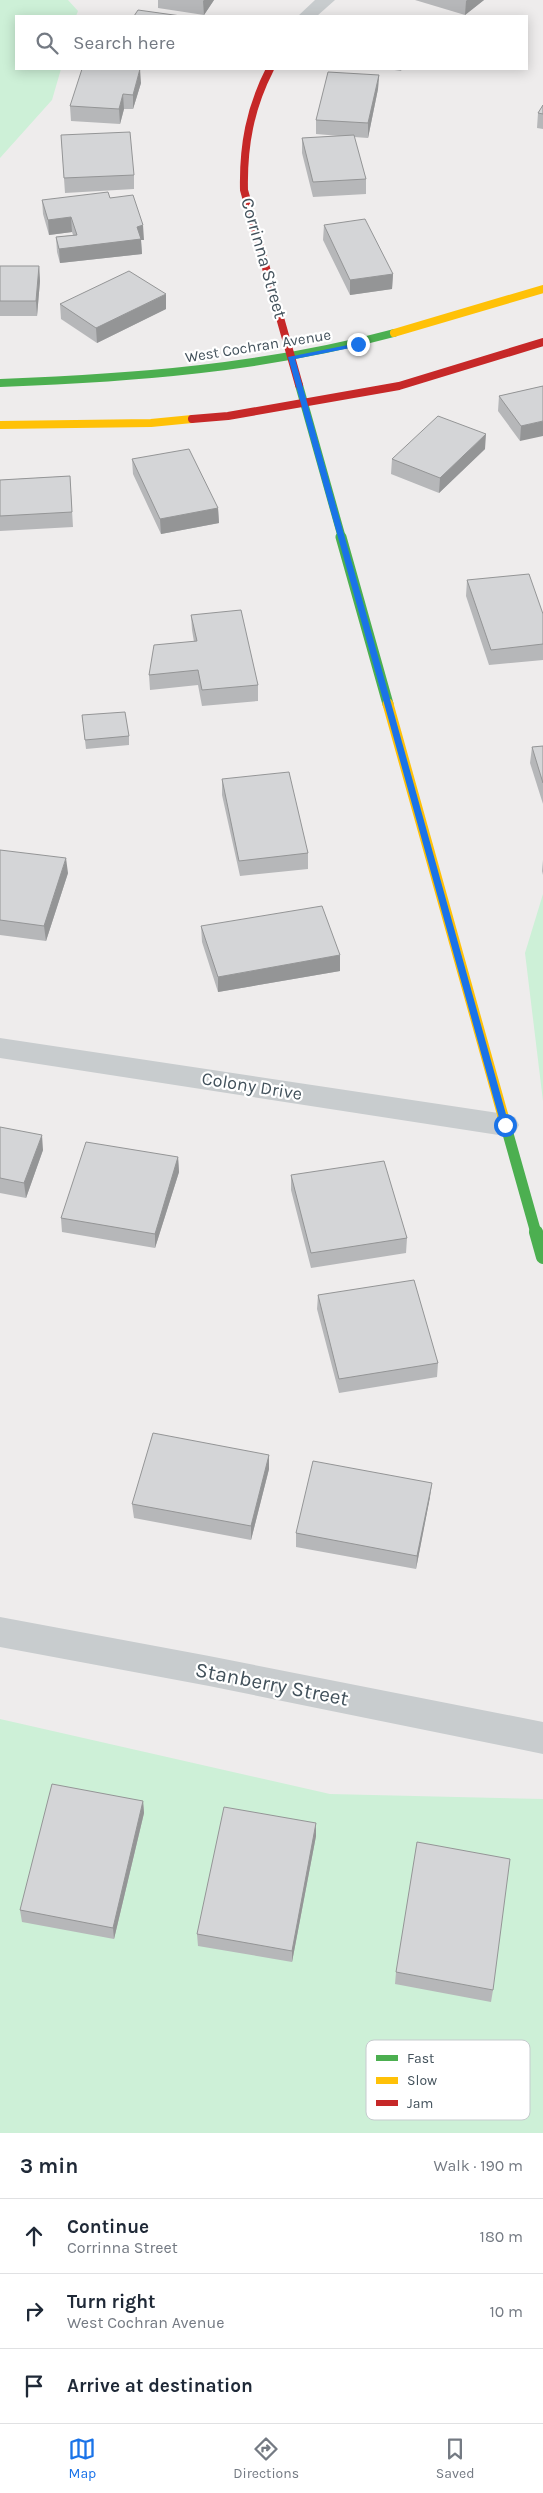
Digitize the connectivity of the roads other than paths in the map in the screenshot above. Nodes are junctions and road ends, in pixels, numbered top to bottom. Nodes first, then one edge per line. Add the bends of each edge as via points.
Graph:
1 (326, 0) edge
2 (308, 15) edge
3 (269, 70) edge
4 (543, 289) edge
5 (543, 342) edge
6 (291, 357) junction
7 (0, 383) edge
8 (304, 403) junction
9 (0, 424) edge
10 (0, 1048) edge
11 (505, 1125) junction
12 (543, 1257) edge
13 (0, 1632) edge
14 (543, 1738) edge

1 - 2 street
3 - 6 street, Corrinna Street via 247,119 242,163 244,190
4 - 6 street, West Cochran Avenue via 358,344
5 - 8 street via 399,386
6 - 7 street, West Cochran Avenue via 189,373 113,380
6 - 8 street, Corrinna Street
8 - 9 street via 228,416 151,424
8 - 11 street, Corrinna Street
10 - 11 street, Colony Drive
11 - 12 street, Corrinna Street
13 - 14 street, Stanberry Street

